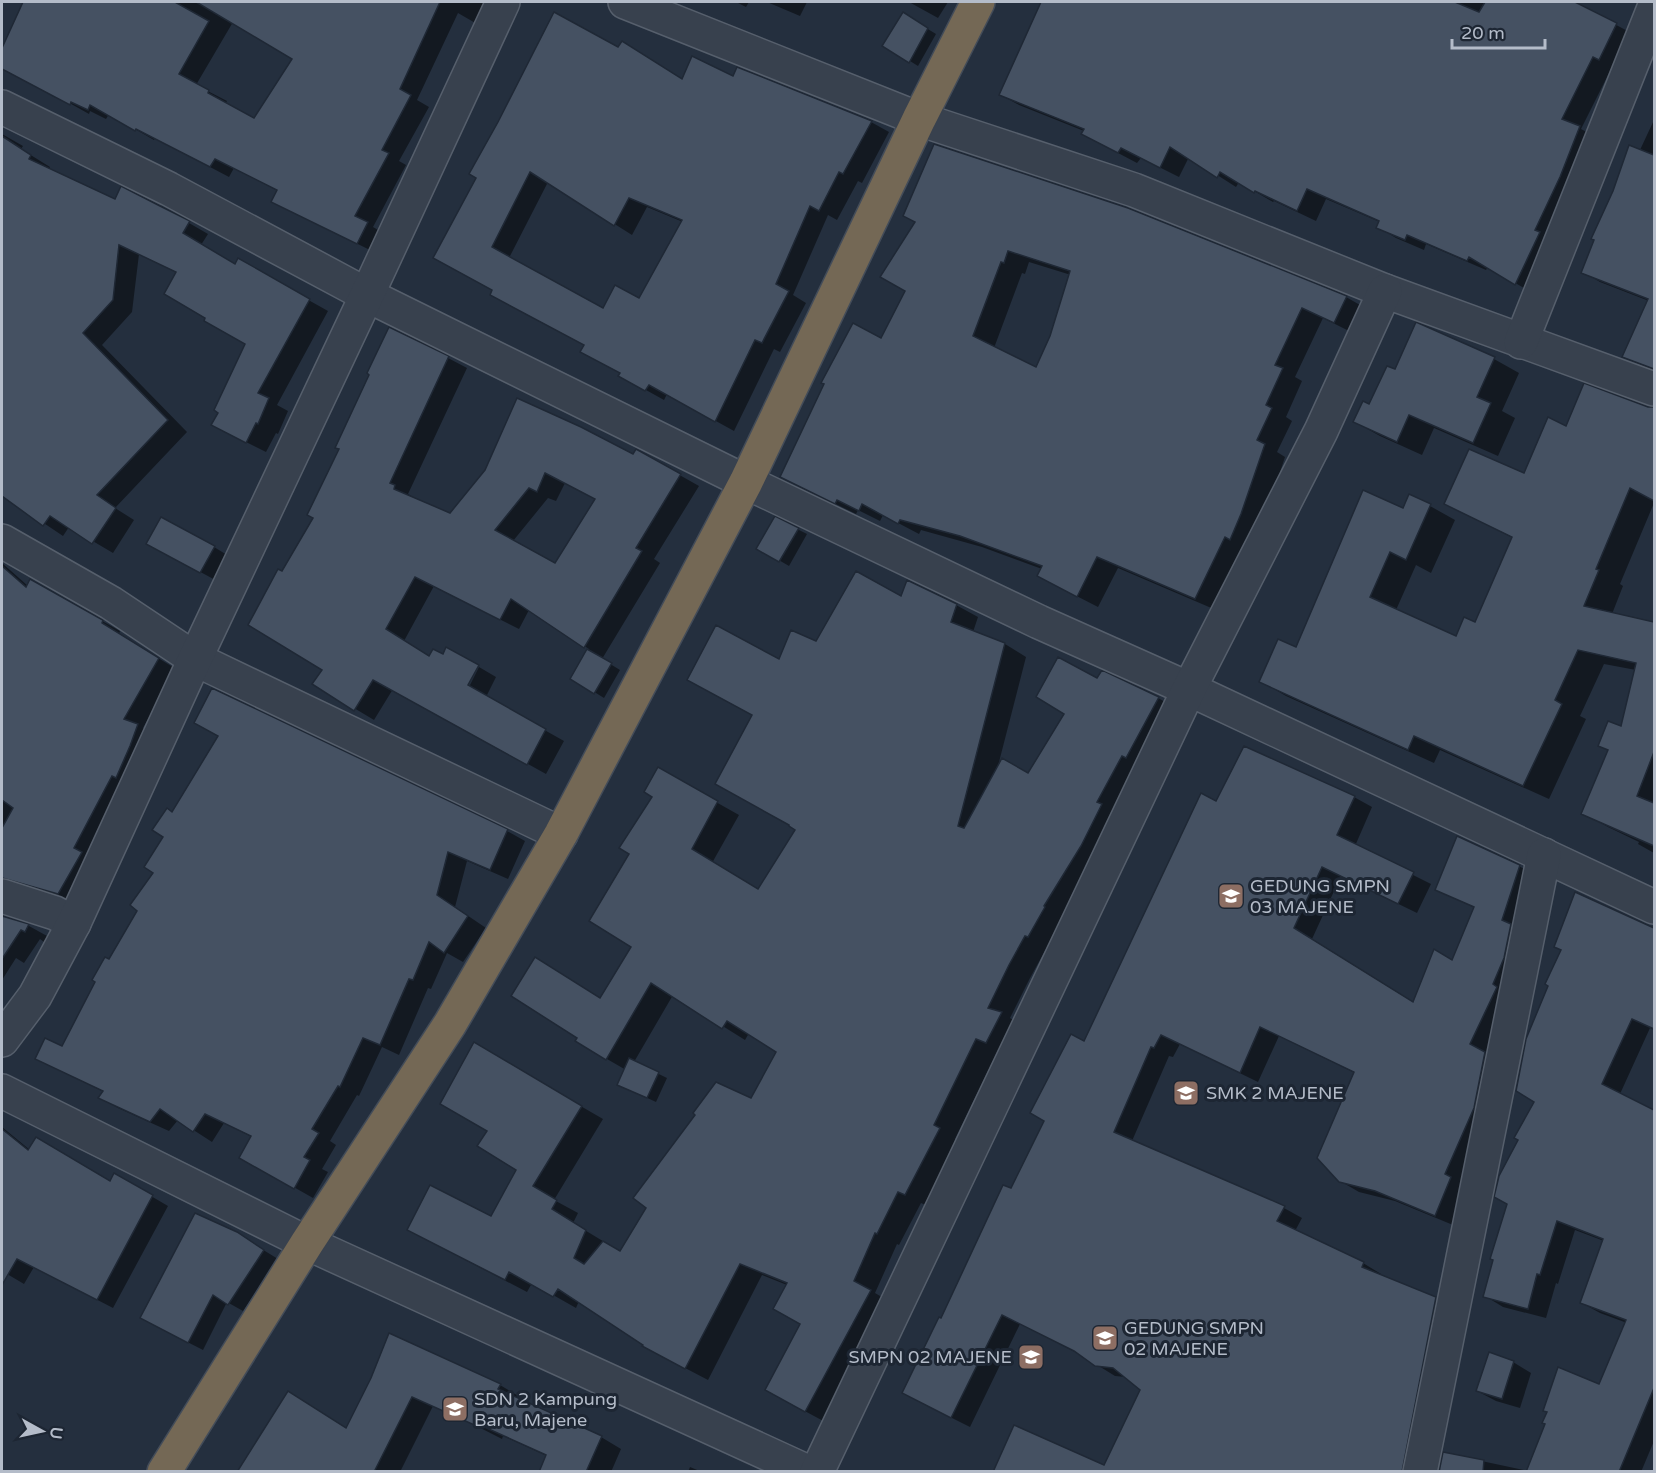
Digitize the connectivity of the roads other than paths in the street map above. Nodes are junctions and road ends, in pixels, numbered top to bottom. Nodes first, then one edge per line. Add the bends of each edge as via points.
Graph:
1 (503, 2) edge
2 (625, 2) edge
3 (978, 2) edge
4 (1654, 8) edge
5 (2, 107) edge
6 (919, 118) junction
7 (1385, 291) junction
8 (367, 295) junction
9 (1521, 342) junction
10 (1654, 389) edge
11 (746, 482) junction
12 (2, 541) edge
13 (195, 659) junction
14 (1189, 689) junction
15 (561, 834) junction
16 (1544, 855) junction
17 (2, 896) edge
18 (1654, 907) edge
19 (74, 923) junction
20 (2, 1040) edge
21 (2, 1091) edge
22 (307, 1243) junction
23 (164, 1472) edge
24 (808, 1472) edge
25 (817, 1472) edge
26 (1420, 1472) edge

1 - 8 street
2 - 6 street
3 - 6 highway
4 - 9 street
5 - 8 street via 169,189
6 - 7 street via 1134,190
6 - 11 highway
7 - 9 street
7 - 14 street via 1321,431
8 - 11 street
8 - 13 street
9 - 10 street
11 - 14 street
11 - 15 highway
12 - 13 street via 111,603
13 - 15 street
13 - 19 street
14 - 16 street
14 - 25 street
15 - 22 highway via 450,1024
16 - 18 street
16 - 26 street
17 - 19 street
19 - 20 street via 35,996
21 - 22 street
22 - 23 highway
22 - 24 street

